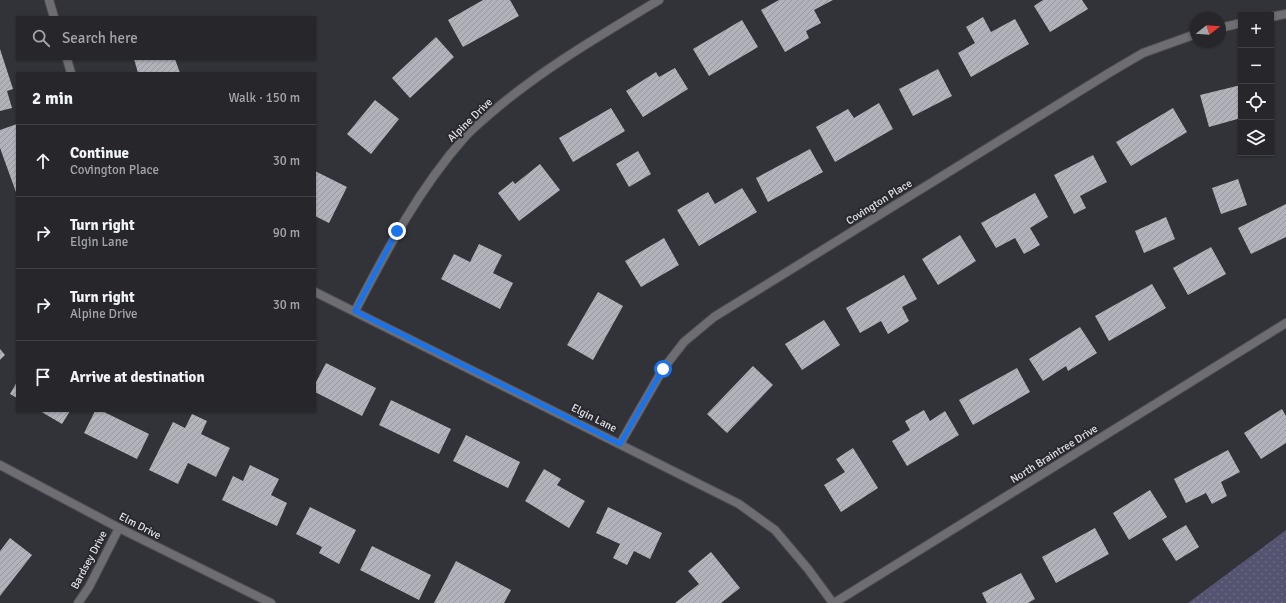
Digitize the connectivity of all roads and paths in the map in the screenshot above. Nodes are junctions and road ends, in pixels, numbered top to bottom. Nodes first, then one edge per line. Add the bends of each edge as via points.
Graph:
1 (49, 0) edge
2 (658, 0) edge
3 (1286, 14) edge
4 (54, 16) edge
5 (1274, 16) edge
6 (1238, 25) edge
7 (1226, 27) edge
8 (1190, 36) edge
9 (67, 60) edge
10 (71, 72) edge
11 (316, 292) edge
12 (355, 311) junction
13 (1286, 323) edge
14 (620, 444) junction
15 (0, 465) edge
16 (119, 528) junction
17 (78, 603) edge
18 (271, 603) edge
19 (833, 603) edge

1 - 4 street
2 - 12 street, Alpine Drive via 556,63 508,98 465,137 428,183 397,231
3 - 5 street
6 - 7 street
8 - 14 street, Covington Place via 1143,53 1109,73 714,317 684,342 663,369
9 - 10 street
11 - 12 street, Elgin Lane
12 - 14 street, Elgin Lane
13 - 19 street, North Braintree Drive
14 - 19 street, Elgin Lane via 739,504 775,530
15 - 16 street, Elm Drive
16 - 17 street, Bardsey Drive
16 - 18 street, Elm Drive

